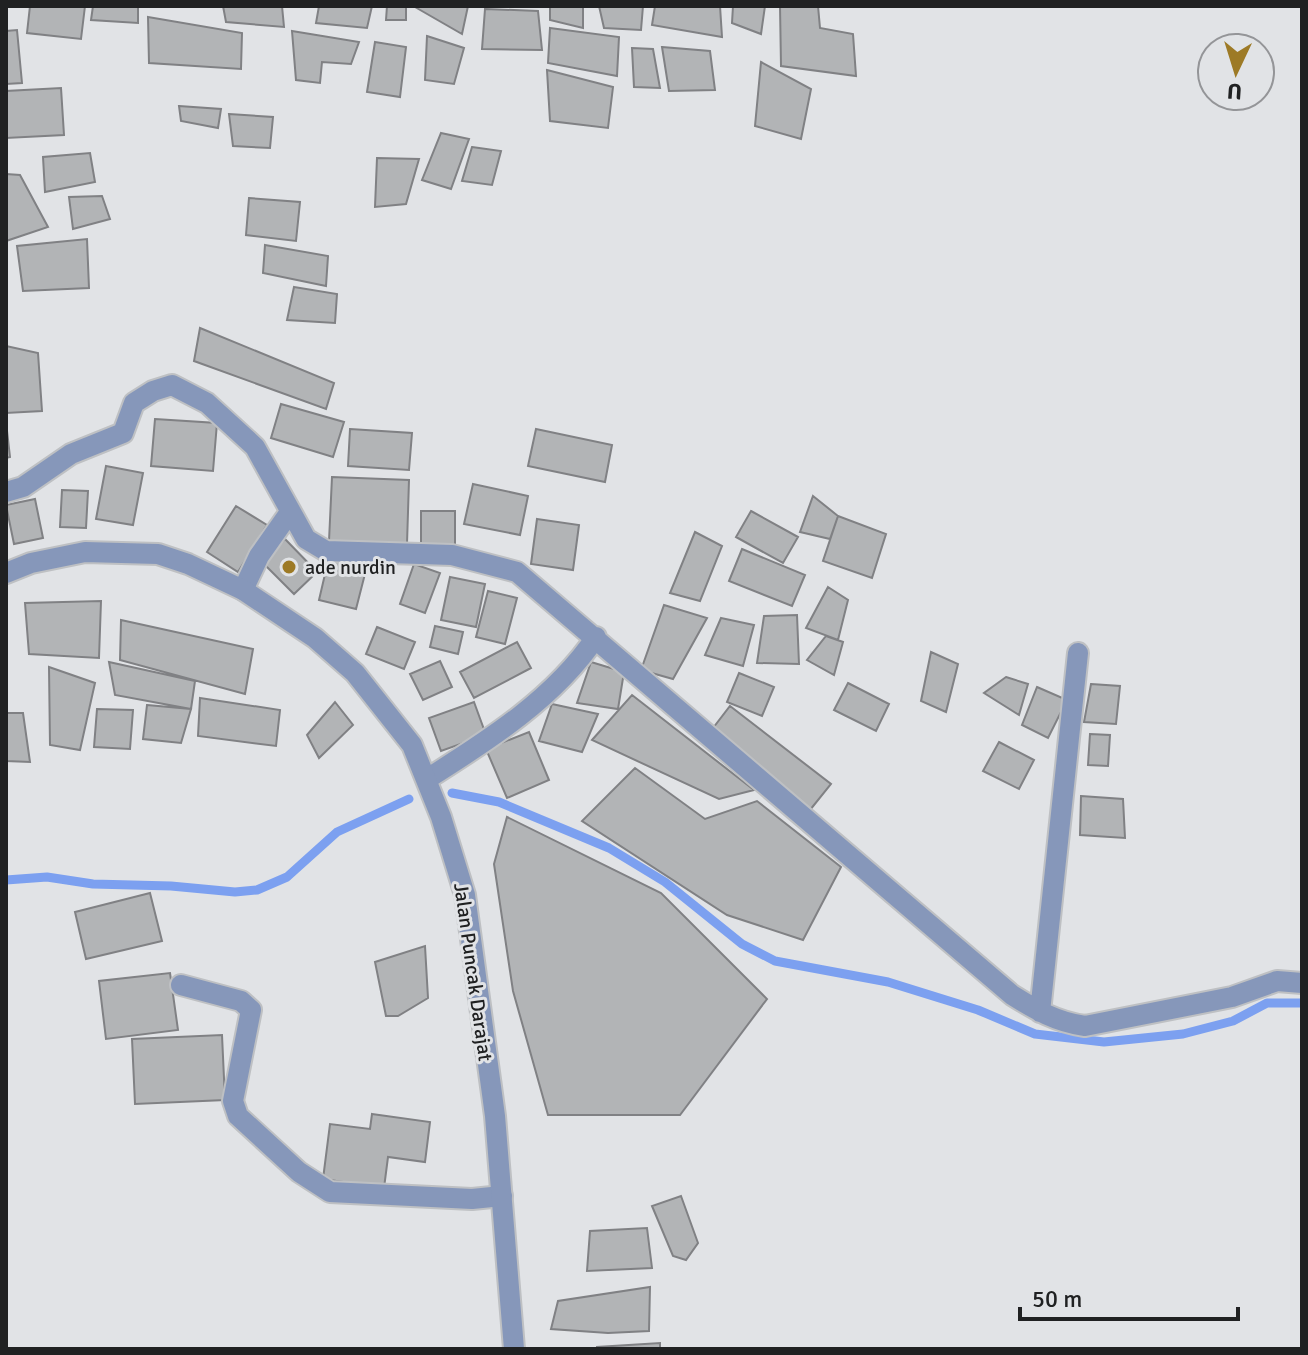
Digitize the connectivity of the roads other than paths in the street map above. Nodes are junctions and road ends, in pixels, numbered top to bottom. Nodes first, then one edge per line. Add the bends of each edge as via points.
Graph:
1 (6, 492) edge
2 (290, 512) junction
3 (6, 573) edge
4 (243, 590) junction
5 (596, 637) junction
6 (1078, 653) dead end
7 (427, 779) dead end
8 (1302, 983) edge
9 (181, 985) dead end
10 (1040, 1012) junction
11 (502, 1196) junction
12 (514, 1349) edge

1 - 2 street via 23,487 71,454 123,433 134,403 172,385 207,403 255,447
2 - 4 street
2 - 5 street via 306,539 326,551 470,557 517,572
3 - 4 street, Jalan Puncak Darajat via 85,552 158,554
4 - 11 street, Jalan Puncak Darajat via 315,638 355,673 412,745 465,895
5 - 7 street via 570,673 494,736
5 - 10 street via 1012,995
6 - 10 street
8 - 10 street via 1277,981 1232,997 1085,1026
9 - 11 street via 241,1001 251,1010 233,1101 238,1116 299,1172 330,1192
11 - 12 street, Jalan Puncak Darajat

